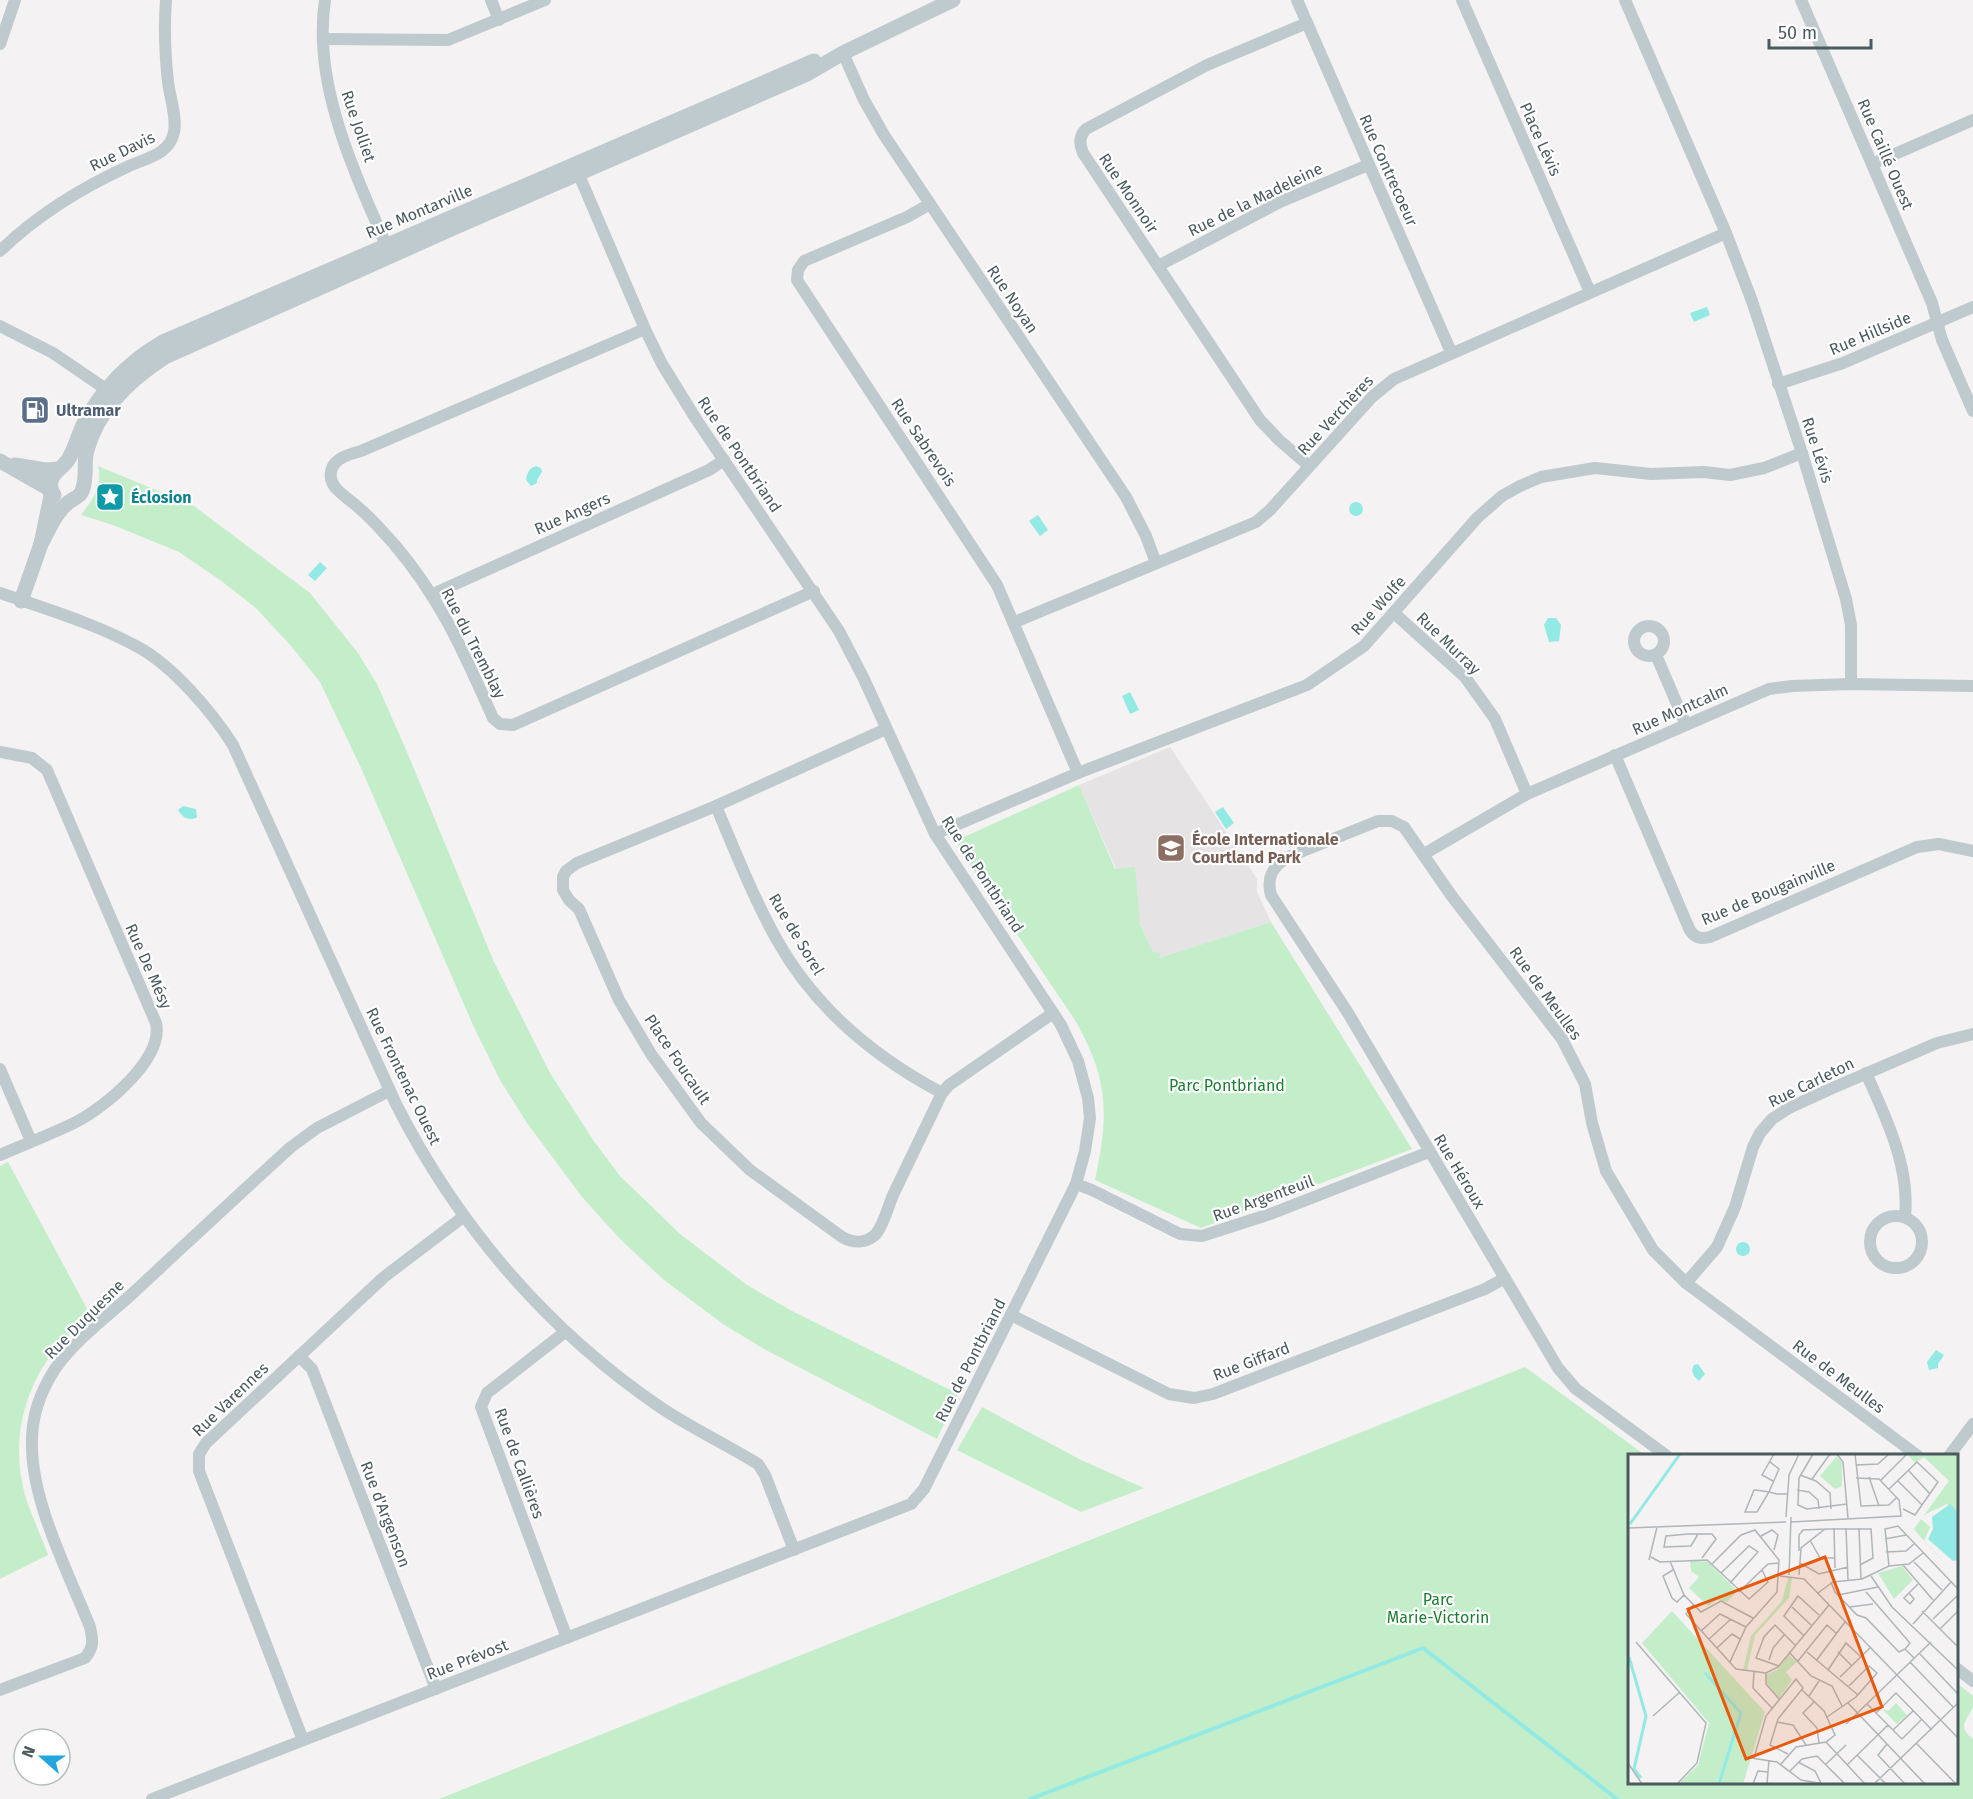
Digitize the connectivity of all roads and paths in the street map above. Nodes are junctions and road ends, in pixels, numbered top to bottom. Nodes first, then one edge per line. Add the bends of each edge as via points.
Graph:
1 (15, 0) edge
2 (166, 0) edge
3 (326, 0) edge
4 (491, 0) edge
5 (545, 0) edge
6 (953, 0) edge
7 (1297, 0) edge
8 (1462, 0) edge
9 (1625, 0) edge
10 (1801, 0) edge
11 (500, 20) junction
12 (1307, 23) junction
13 (323, 39) junction
14 (0, 44) edge
15 (843, 53) junction
16 (1973, 120) edge
17 (1872, 164) junction
18 (1368, 165) junction
19 (577, 169) junction
20 (930, 204) junction
21 (1726, 232) junction
22 (0, 251) edge
23 (388, 251) junction
24 (1158, 266) junction
25 (1590, 292) junction
26 (1973, 307) edge
27 (1939, 322) junction
28 (0, 326) edge
29 (645, 329) junction
30 (1451, 352) junction
31 (1778, 384) junction
32 (111, 393) junction
33 (1973, 411) edge
34 (1802, 453) junction
35 (724, 460) junction
36 (4, 462) edge
37 (1310, 466) junction
38 (60, 469) junction
39 (84, 484) junction
40 (51, 490) junction
41 (70, 501) junction
42 (41, 544) junction
43 (1156, 563) junction
44 (814, 591) junction
45 (0, 593) edge
46 (433, 594) junction
47 (21, 601) junction
48 (1394, 613) junction
49 (1015, 622) junction
50 (1656, 655) dead end
51 (1851, 684) junction
52 (1973, 686) edge
53 (1686, 725) junction
54 (886, 729) junction
55 (0, 752) edge
56 (1615, 755) junction
57 (1078, 773) junction
58 (1527, 794) junction
59 (716, 807) junction
60 (935, 834) junction
61 (1973, 851) edge
62 (1424, 854) junction
63 (1273, 870) joint
64 (1053, 1013) junction
65 (1973, 1034) edge
66 (0, 1069) edge
67 (1866, 1073) junction
68 (389, 1091) junction
69 (942, 1093) junction
70 (31, 1141) junction
71 (1429, 1152) junction
72 (0, 1155) edge
73 (1076, 1184) junction
74 (464, 1217) junction
75 (1905, 1217) junction
76 (1505, 1278) junction
77 (1686, 1283) junction
78 (1011, 1315) junction
79 (565, 1332) junction
80 (299, 1356) junction
81 (1973, 1424) edge
82 (1666, 1454) edge
83 (1917, 1454) edge
84 (1950, 1454) edge
85 (794, 1551) junction
86 (567, 1638) junction
87 (1958, 1670) edge
88 (1973, 1681) edge
89 (436, 1689) junction
90 (0, 1690) edge
91 (303, 1740) junction
92 (152, 1799) edge

1 - 14 street
2 - 22 street, Rue Davis via 165,48 174,127 169,144 160,153 62,201
3 - 13 street, Rue Jolliet
4 - 11 street
5 - 11 street
6 - 15 street, Rue Montarville
7 - 12 street, Rue Contrecoeur
8 - 25 street, Place Lévis
9 - 21 street
10 - 17 street, Rue Caillé Ouest
11 - 13 street via 443,41
12 - 18 street, Rue Contrecoeur
12 - 24 street, Rue Monnoir via 1201,68 1086,129 1082,135 1083,153
13 - 23 street, Rue Jolliet via 325,73 336,114
15 - 19 street, Rue Montarville via 804,65
15 - 20 street, Rue Noyan via 884,135
16 - 17 street
17 - 27 street, Rue Caillé Ouest
18 - 24 street, Rue de la Madeleine via 1280,202
18 - 30 street, Rue Contrecoeur
19 - 23 street, Rue Montarville
19 - 29 street, Rue de Pontbriand
20 - 43 street, Rue Noyan via 1126,497
20 - 49 street, Rue Sabrevois via 804,261 797,280 998,585
21 - 25 street, Rue Verchères
21 - 31 street, Rue Lévis
23 - 32 street, Rue Montarville via 163,342 129,365
24 - 37 street, Rue Monnoir via 1260,420
25 - 30 street, Rue Verchères
26 - 27 street, Rue Hillside
27 - 31 street, Rue Hillside via 1843,363
27 - 33 street, Rue Caillé Ouest via 1942,340
28 - 32 street via 52,353
29 - 35 street, Rue de Pontbriand
29 - 46 street, Rue du Tremblay via 335,462 331,474 336,489 383,532
30 - 37 street, Rue Verchères via 1382,387
31 - 34 street, Rue Lévis
32 - 38 street, Rue Montarville via 84,423
32 - 39 street, Rue Montarville via 88,445
34 - 48 street, Rue Wolfe via 1764,468 1730,475 1651,474 1595,468 1541,477 1502,496 1477,518
34 - 51 street, Rue Lévis via 1848,607
35 - 44 street, Rue de Pontbriand
35 - 46 street, Rue Angers
36 - 38 street
36 - 40 street
37 - 43 street, Rue Verchères via 1256,522
38 - 39 street via 75,469
38 - 40 street, Rue Montarville via 51,480
39 - 41 street, Rue Montarville via 80,495
40 - 41 street via 59,499
40 - 42 street, Rue Montarville
41 - 42 street, Rue Montarville via 58,513
42 - 47 street, Rue Montarville
43 - 49 street, Rue Verchères
44 - 46 street, Rue du Tremblay via 508,726 493,718
44 - 54 street, Rue de Pontbriand via 852,654
45 - 47 street, Rue Frontenac Ouest
47 - 68 street, Rue Frontenac Ouest via 139,648 161,663 219,722 234,745
48 - 57 street, Rue Wolfe via 1364,646 1307,685
48 - 58 street, Rue Murray via 1465,677 1495,719
49 - 57 street, Rue Sabrevois
50 - 53 street
51 - 52 street, Rue Montcalm
51 - 53 street, Rue Montcalm via 1769,689
53 - 56 street, Rue Montcalm
54 - 59 street, Place Foucault
54 - 60 street, Rue de Pontbriand
55 - 70 street, Rue De Mésy via 32,758 47,770 157,1028 157,1040 148,1058 112,1096 76,1122
56 - 58 street, Rue Montcalm
56 - 61 street, Rue de Bougainville via 1688,926 1699,938 1710,937 1917,847 1939,844
57 - 60 street, Rue Wolfe
58 - 62 street, Rue Montcalm
59 - 69 street, Rue de Sorel via 777,941 816,997 865,1044
59 - 69 street, Place Foucault via 571,866 562,884 565,895 579,909 619,1000 651,1054 701,1123 750,1170 798,1206 842,1237 860,1242 879,1228
60 - 64 street, Rue de Pontbriand
62 - 63 street, Rue de Meulles via 1404,827 1383,821 1288,857
62 - 77 street, Rue de Meulles via 1562,1039 1585,1084 1606,1171 1653,1250
63 - 71 street, Rue Héroux via 1271,895 1348,1013
64 - 69 street, Place Foucault via 957,1078
64 - 73 street, Rue de Pontbriand via 1078,1061 1089,1098 1085,1150
65 - 67 street, Rue Carleton via 1937,1043
66 - 70 street
67 - 75 street via 1894,1138 1907,1195
67 - 77 street, Rue Carleton via 1772,1119 1753,1147 1723,1235 1710,1257
68 - 74 street, Rue Frontenac Ouest via 410,1133
68 - 90 street, Rue Duquesne via 317,1128 291,1147 55,1370 36,1412 33,1469 42,1506 93,1640 85,1658
70 - 72 street, Rue De Mésy
71 - 73 street, Rue Argenteuil via 1273,1213 1202,1236 1180,1234
71 - 76 street, Rue Héroux
73 - 78 street, Rue de Pontbriand
74 - 79 street, Rue Frontenac Ouest via 515,1280
74 - 80 street, Rue Varennes via 391,1271
75 - 75 street via 1887,1217 1870,1236 1872,1254 1885,1266 1902,1268 1921,1252 1922,1235
76 - 78 street, Rue Giffard via 1485,1289 1194,1398 1169,1394
76 - 82 street, Rue Héroux via 1566,1380
77 - 83 street, Rue de Meulles
78 - 85 street, Rue de Pontbriand via 918,1498 902,1509
79 - 85 street, Rue Frontenac Ouest via 660,1407 758,1464
79 - 86 street, Rue de Callières via 487,1393 482,1407
80 - 89 street, Rue d'Argenson via 312,1369
80 - 91 street, Rue Varennes via 206,1443 198,1463
81 - 84 street
85 - 86 street, Rue Prévost
86 - 89 street, Rue Prévost
87 - 88 street
89 - 91 street, Rue Prévost
91 - 92 street, Rue Prévost

